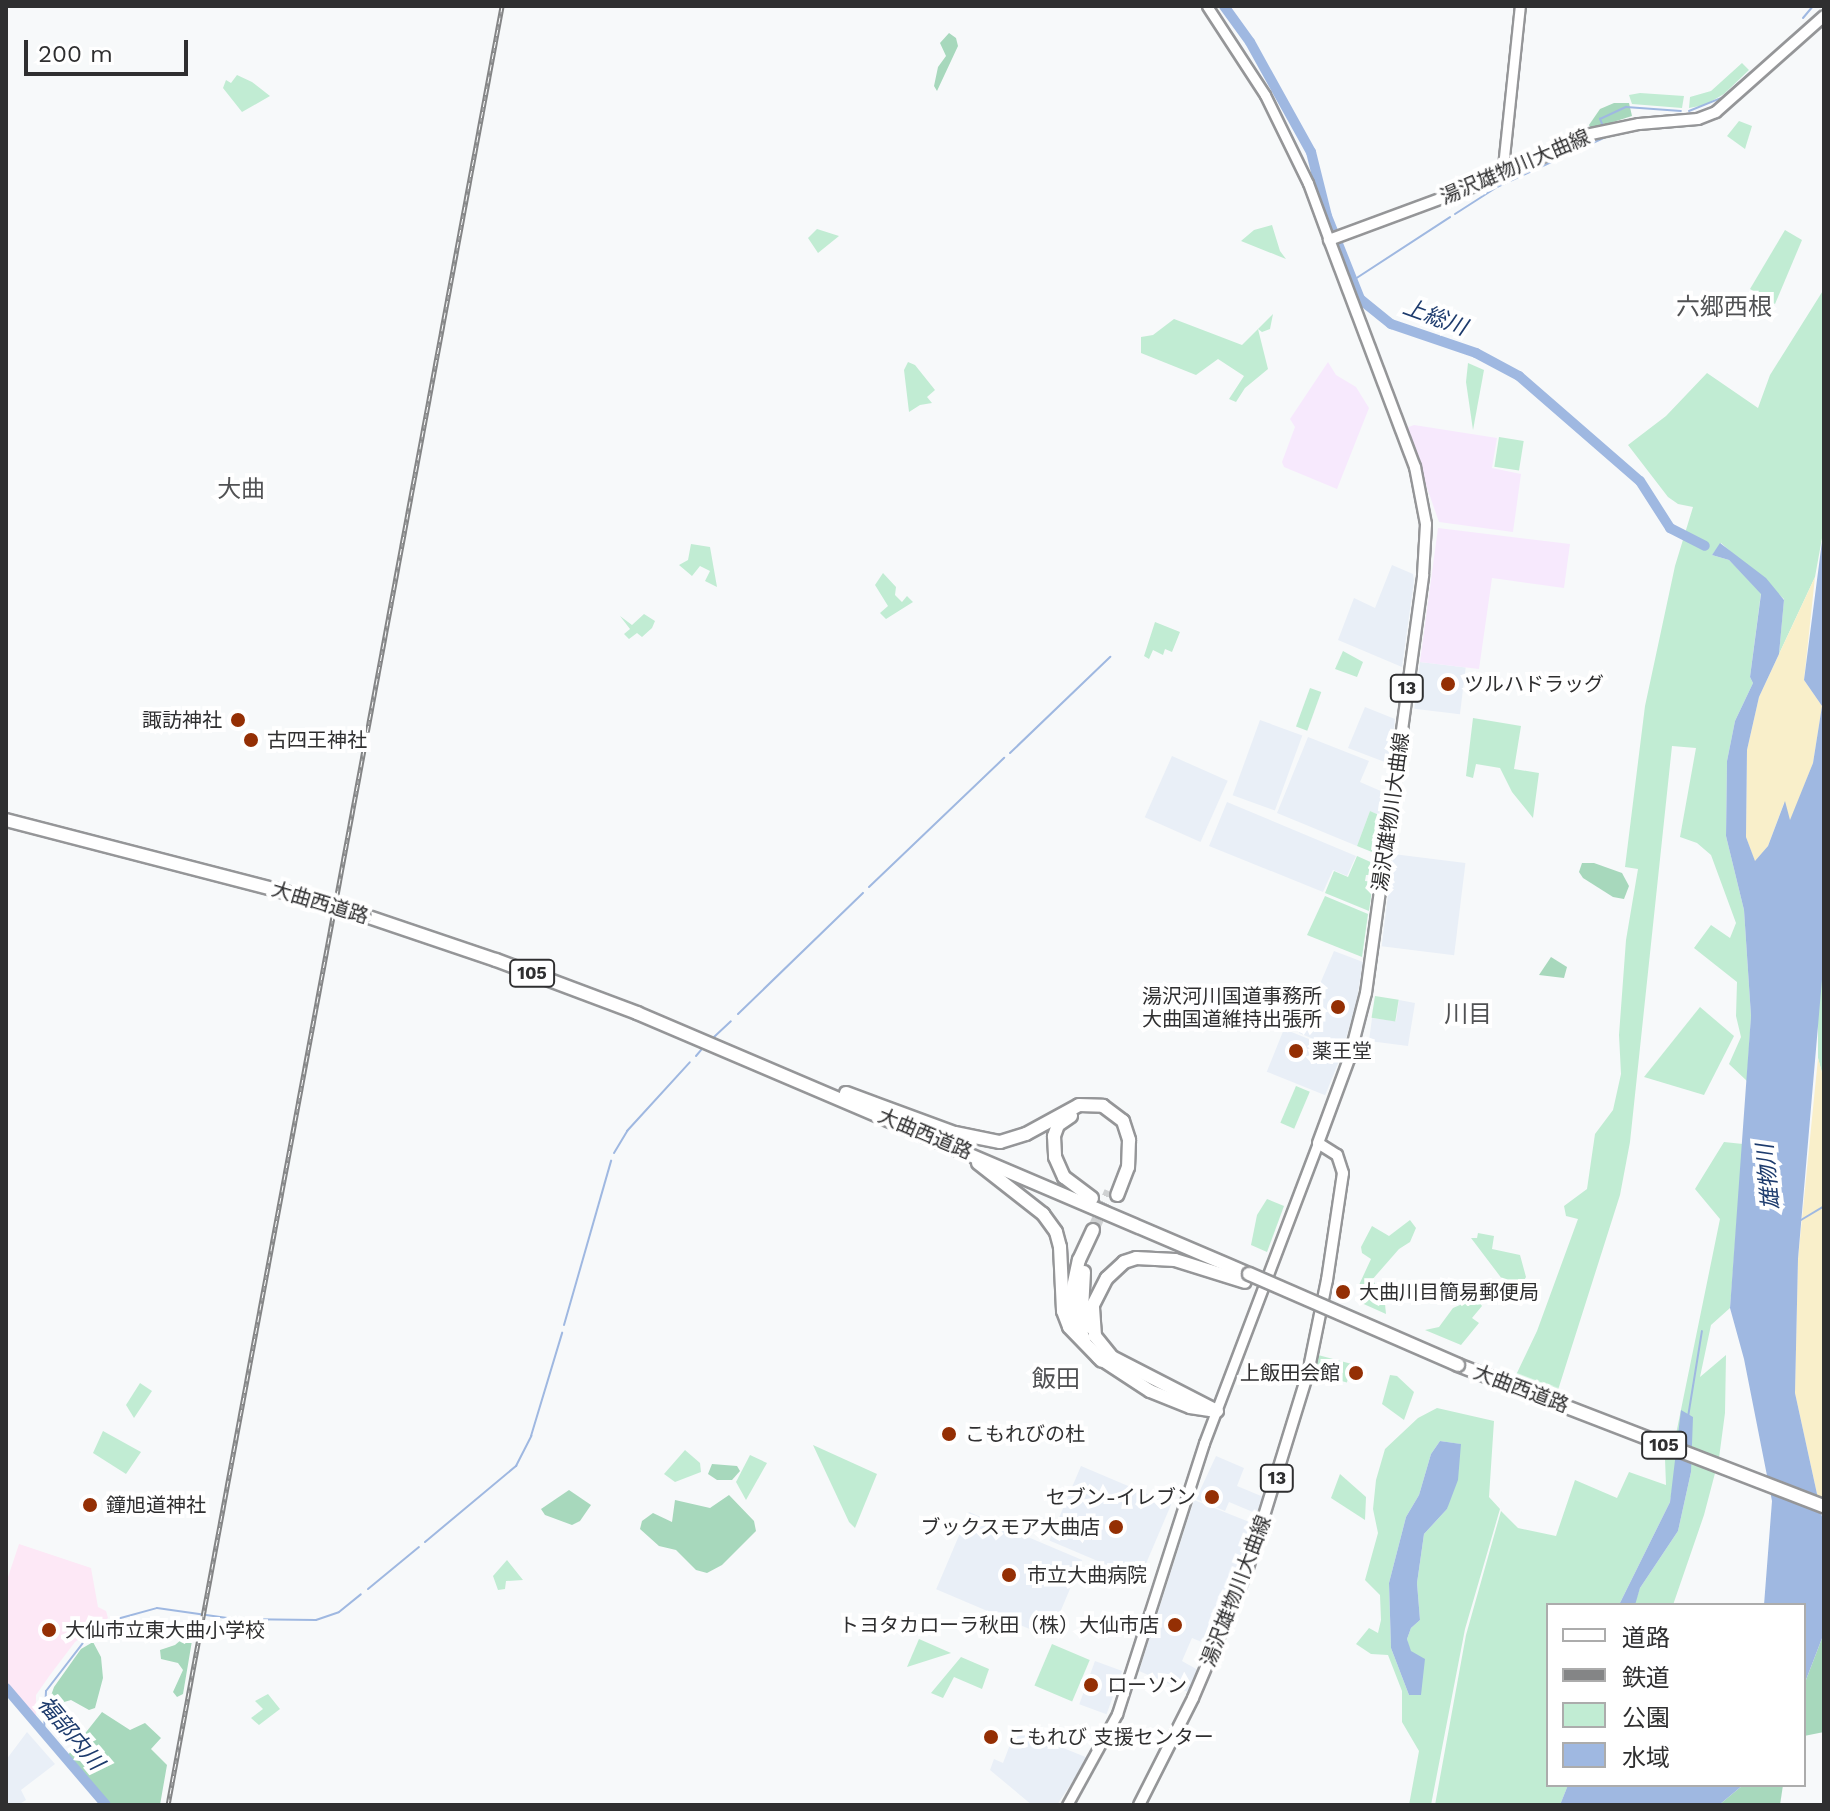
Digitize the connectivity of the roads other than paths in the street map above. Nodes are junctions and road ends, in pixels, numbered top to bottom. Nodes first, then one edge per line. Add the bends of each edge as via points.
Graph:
1 (1207, 6) edge
2 (1520, 6) edge
3 (1824, 16) edge
4 (1502, 176) junction
5 (1330, 239) junction
6 (6, 820) edge
7 (697, 1038) junction
8 (941, 1141) junction
9 (1318, 1143) junction
10 (1247, 1278) junction
11 (1095, 1336) junction
12 (1102, 1361) junction
13 (1217, 1411) junction
14 (1824, 1506) edge
15 (1067, 1805) edge
16 (1139, 1805) edge

1 - 5 street via 1265,95
2 - 4 street
3 - 4 main road, 湯沢雄物川大曲線 via 1716,112 1591,134
4 - 5 main road, 湯沢雄物川大曲線
5 - 9 main road, 湯沢雄物川大曲線 / 13 via 1409,447 1426,524 1366,993
6 - 7 highway, 大曲西道路 / 105, bridge via 363,915
7 - 8 highway, 大曲西道路 / 105
7 - 10 highway via 979,1140 1015,1139 1079,1105 1103,1106 1123,1121 1128,1167 1113,1194 1121,1165 1121,1133 1103,1113 1091,1110 1058,1125 1055,1157 1064,1177 1095,1200
8 - 10 highway, 大曲西道路 / 105
8 - 12 highway via 995,1174 1043,1214 1060,1247 1063,1311 1069,1327
9 - 13 street
9 - 16 main road, 湯沢雄物川大曲線 / 13 via 1337,1155 1343,1173 1303,1391 1228,1618
10 - 11 highway via 1154,1257 1124,1262 1095,1296
10 - 14 highway, 大曲西道路 / 105, bridge
11 - 12 highway via 1082,1309 1081,1282 1097,1231 1074,1278 1073,1305 1084,1340
11 - 13 highway via 1128,1368
12 - 13 highway via 1150,1391
13 - 15 street via 1117,1714

